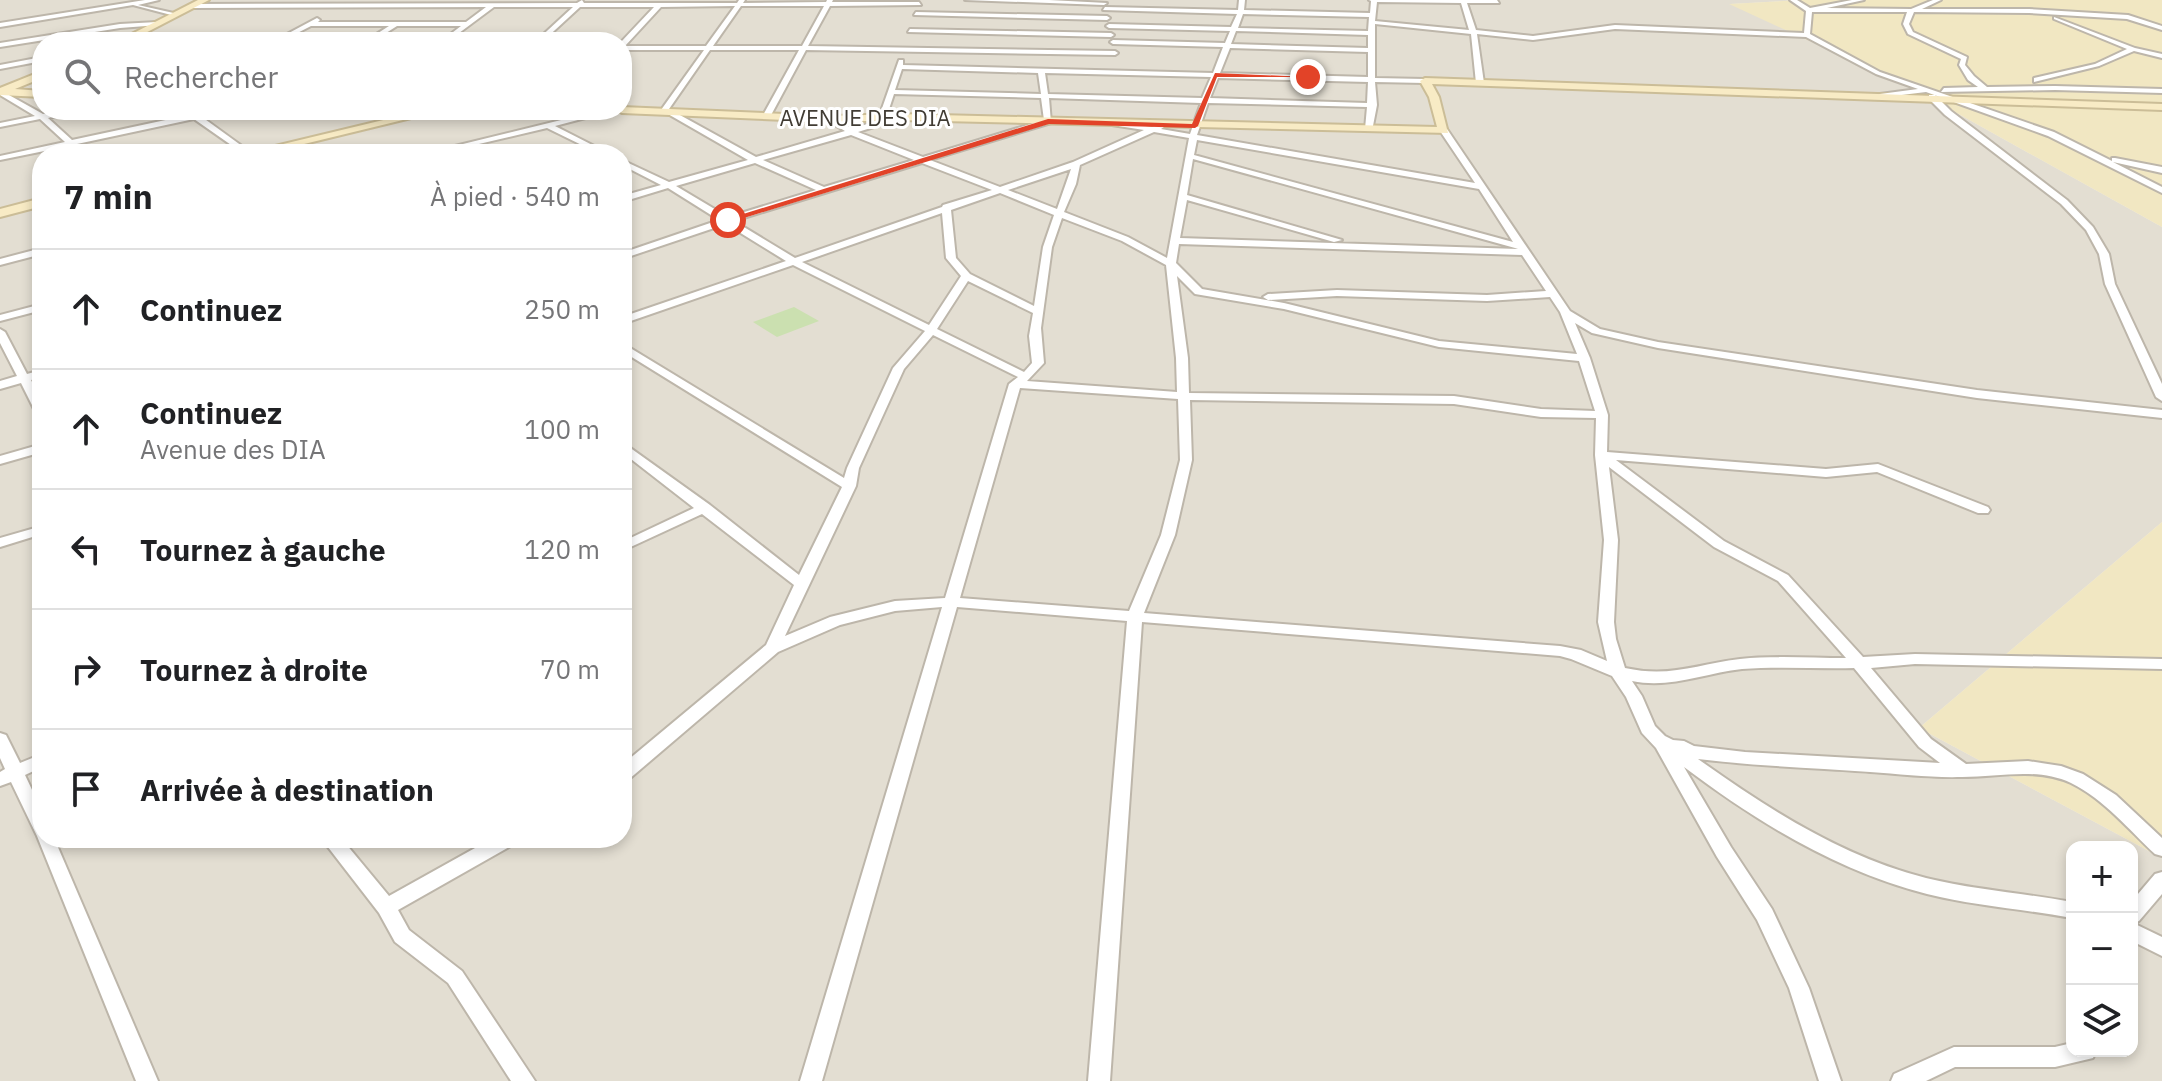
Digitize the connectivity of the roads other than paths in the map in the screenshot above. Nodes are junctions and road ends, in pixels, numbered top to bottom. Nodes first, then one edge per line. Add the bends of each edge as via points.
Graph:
1 (110, 0) edge
2 (156, 0) edge
3 (205, 0) edge
4 (297, 0) edge
5 (968, 0) edge
6 (1242, 0) edge
7 (1302, 0) edge
8 (1373, 0) edge
9 (1793, 0) edge
10 (1861, 0) edge
11 (1928, 0) edge
12 (1936, 0) edge
13 (1050, 1) edge
14 (1464, 1) edge
15 (416, 2) edge
16 (582, 2) edge
17 (741, 2) edge
18 (829, 2) edge
19 (920, 2) edge
20 (1497, 2) edge
21 (661, 3) edge
22 (130, 4) junction
23 (1104, 4) edge
24 (346, 5) junction
25 (493, 5) junction
26 (192, 6) junction
27 (285, 6) junction
28 (1809, 10) junction
29 (1241, 11) junction
30 (1911, 11) junction
31 (2029, 11) junction
32 (1300, 12) junction
33 (175, 14) junction
34 (916, 14) junction
35 (1372, 18) junction
36 (1108, 22) junction
37 (157, 24) junction
38 (310, 24) junction
39 (396, 24) junction
40 (467, 24) junction
41 (0, 28) edge
42 (1235, 28) junction
43 (2162, 28) edge
44 (910, 31) junction
45 (83, 32) edge
46 (141, 32) edge
47 (294, 32) edge
48 (383, 32) edge
49 (456, 32) edge
50 (549, 32) edge
51 (1371, 33) junction
52 (1474, 34) junction
53 (632, 35) edge
54 (1807, 35) junction
55 (32, 39) edge
56 (1112, 39) junction
57 (32, 40) edge
58 (0, 45) edge
59 (1228, 45) junction
60 (632, 46) edge
61 (712, 47) junction
62 (804, 48) junction
63 (905, 48) junction
64 (2133, 49) junction
65 (1371, 50) junction
66 (1115, 53) junction
67 (2162, 56) edge
68 (32, 61) edge
69 (0, 67) edge
70 (899, 67) junction
71 (1041, 71) junction
72 (1117, 72) junction
73 (1215, 75) junction
74 (32, 78) edge
75 (1372, 79) junction
76 (1425, 81) junction
77 (1480, 83) junction
78 (1986, 90) junction
79 (2162, 91) edge
80 (0, 92) edge
81 (891, 92) junction
82 (32, 94) edge
83 (1930, 94) junction
84 (1045, 95) junction
85 (1955, 98) junction
86 (1206, 99) junction
87 (1373, 105) junction
88 (2162, 107) edge
89 (632, 110) edge
90 (665, 110) junction
91 (32, 111) edge
92 (766, 117) junction
93 (883, 117) junction
94 (898, 117) junction
95 (32, 119) edge
96 (831, 119) junction
97 (45, 120) edge
98 (163, 120) edge
99 (201, 120) edge
100 (396, 120) edge
101 (573, 120) edge
102 (1048, 121) junction
103 (1115, 123) junction
104 (0, 125) edge
105 (1163, 125) junction
106 (549, 126) junction
107 (1369, 129) junction
108 (1444, 131) junction
109 (851, 132) junction
110 (1153, 132) junction
111 (1194, 132) junction
112 (71, 143) junction
113 (66, 144) edge
114 (235, 144) edge
115 (292, 144) edge
116 (471, 144) edge
117 (586, 144) edge
118 (32, 151) edge
119 (2095, 155) junction
120 (1190, 156) junction
121 (0, 158) edge
122 (755, 160) junction
123 (921, 161) junction
124 (1076, 164) junction
125 (632, 167) edge
126 (2162, 170) edge
127 (670, 186) junction
128 (1481, 187) junction
129 (996, 190) junction
130 (2162, 190) edge
131 (825, 191) junction
132 (632, 196) edge
133 (1184, 197) junction
134 (32, 205) edge
135 (946, 207) junction
136 (0, 213) edge
137 (1062, 213) junction
138 (728, 220) junction
139 (1176, 241) junction
140 (1361, 247) junction
141 (1523, 250) junction
142 (632, 253) edge
143 (32, 254) edge
144 (793, 261) junction
145 (0, 262) edge
146 (1171, 264) junction
147 (966, 276) junction
148 (1199, 292) junction
149 (1551, 294) junction
150 (32, 310) edge
151 (1037, 311) junction
152 (1565, 312) junction
153 (632, 317) edge
154 (0, 318) edge
155 (931, 330) junction
156 (0, 332) edge
157 (632, 352) edge
158 (1584, 358) junction
159 (32, 376) edge
160 (22, 379) junction
161 (1020, 380) junction
162 (0, 385) edge
163 (32, 396) edge
164 (1183, 396) junction
165 (2162, 397) edge
166 (2162, 414) edge
167 (1602, 415) junction
168 (32, 451) edge
169 (1601, 455) junction
170 (632, 457) edge
171 (0, 460) edge
172 (849, 486) junction
173 (705, 508) junction
174 (1983, 510) dead end
175 (32, 533) edge
176 (632, 542) edge
177 (0, 543) edge
178 (802, 584) junction
179 (951, 602) junction
180 (1135, 616) junction
181 (772, 648) junction
182 (1859, 663) junction
183 (2162, 664) edge
184 (1618, 672) junction
185 (1648, 729) junction
186 (0, 739) edge
187 (32, 764) edge
188 (632, 770) edge
189 (1963, 771) junction
190 (8, 775) edge
191 (32, 815) edge
192 (49, 848) edge
193 (338, 848) edge
194 (491, 848) edge
195 (2162, 849) edge
196 (2162, 880) edge
197 (386, 907) junction
198 (2066, 909) edge
199 (2134, 913) edge
200 (2138, 934) edge
201 (2162, 947) edge
202 (2066, 1055) edge
203 (147, 1081) edge
204 (524, 1081) edge
205 (811, 1081) edge
206 (1099, 1081) edge
207 (1830, 1081) edge
208 (1902, 1081) edge

1 - 22 street
2 - 22 street
3 - 26 street
4 - 27 street
5 - 13 street
6 - 29 street
7 - 32 street
8 - 14 street
8 - 35 street
9 - 28 street
10 - 28 street
11 - 12 street
12 - 30 street
12 - 31 street
13 - 23 street
14 - 20 street
14 - 52 street
15 - 24 street
15 - 25 street
16 - 21 street
16 - 25 street
16 - 50 street
17 - 18 street
17 - 21 street
17 - 61 street
18 - 19 street
18 - 62 street
19 - 34 street
21 - 53 street
22 - 33 street
22 - 41 street
23 - 29 street
23 - 36 street
24 - 27 street
24 - 38 street
25 - 40 street
26 - 27 street
26 - 33 street
28 - 30 street
28 - 54 street
29 - 32 street
29 - 42 street
30 - 31 street
30 - 78 street via 1906,24 1910,33 1965,58 1962,65
31 - 43 street via 2128,17
31 - 64 street
32 - 35 street
33 - 37 street
34 - 36 street
34 - 44 street
35 - 51 street
35 - 52 street
36 - 42 street
36 - 56 street
37 - 45 street
37 - 46 street
38 - 39 street
38 - 47 street
39 - 40 street
39 - 48 street
40 - 49 street
41 - 55 street
42 - 51 street
42 - 59 street
44 - 56 street
44 - 63 street
51 - 65 street
52 - 54 street via 1533,38 1615,27
52 - 77 street
54 - 83 street
56 - 59 street
56 - 66 street
57 - 58 street
59 - 65 street
59 - 73 street
60 - 61 street
61 - 62 street
61 - 90 street
62 - 63 street
62 - 92 street
63 - 66 street
63 - 70 street
64 - 67 street
64 - 78 street via 2067,74
65 - 75 street
66 - 72 street
68 - 69 street
70 - 71 street
70 - 81 street
71 - 72 street
71 - 84 street
72 - 73 street
73 - 75 street
73 - 86 street
74 - 80 street
75 - 76 street
75 - 87 street
76 - 77 street
76 - 108 street
77 - 83 street
78 - 79 street
78 - 83 street
78 - 85 street
80 - 82 street
80 - 91 street
81 - 84 street
81 - 93 street
83 - 85 street
83 - 165 street via 2090,229
84 - 86 street
84 - 102 street
85 - 88 street
85 - 119 street
86 - 87 street
86 - 111 street
87 - 107 street
89 - 90 street, AVENUE DES DIA
90 - 92 street, AVENUE DES DIA
90 - 122 street
92 - 96 street, AVENUE DES DIA
93 - 94 street, AVENUE DES DIA
93 - 96 street, AVENUE DES DIA
94 - 102 street, AVENUE DES DIA
94 - 109 street
95 - 104 street
96 - 109 street
97 - 112 street
98 - 112 street
99 - 114 street
100 - 115 street
101 - 106 street
102 - 103 street, AVENUE DES DIA
102 - 123 street
103 - 105 street, AVENUE DES DIA
103 - 110 street
105 - 110 street
105 - 111 street, AVENUE DES DIA
106 - 116 street
106 - 117 street
107 - 108 street, AVENUE DES DIA
107 - 111 street, AVENUE DES DIA
108 - 128 street
109 - 122 street
109 - 123 street
110 - 111 street
110 - 124 street
111 - 120 street
111 - 128 street
112 - 113 street
118 - 121 street
119 - 126 street
119 - 130 street
120 - 133 street
120 - 141 street
122 - 127 street
122 - 131 street
123 - 129 street
123 - 131 street
124 - 129 street
124 - 137 street
125 - 127 street
127 - 132 street
127 - 138 street
128 - 141 street
129 - 135 street
129 - 137 street
131 - 138 street
133 - 139 street
133 - 140 street
134 - 136 street
135 - 144 street
135 - 147 street via 951,258
137 - 146 street
137 - 151 street via 1049,238
138 - 142 street
138 - 144 street
139 - 140 street
139 - 146 street
140 - 141 street
141 - 149 street
143 - 145 street
144 - 153 street
144 - 155 street
146 - 148 street
146 - 164 street
147 - 151 street
147 - 155 street
148 - 149 street via 1253,298
148 - 158 street via 1284,306 1439,344
149 - 152 street
150 - 154 street
151 - 161 street via 1038,363
152 - 158 street
152 - 166 street via 1596,331 1658,345 1977,394
155 - 161 street
155 - 172 street via 899,368
156 - 160 street
157 - 172 street
158 - 167 street
159 - 160 street
160 - 162 street
160 - 163 street
161 - 164 street
161 - 179 street
164 - 167 street via 1454,400 1541,413
164 - 180 street via 1186,460 1168,535
167 - 169 street
168 - 171 street
169 - 174 street via 1826,473 1878,468
169 - 182 street via 1719,544 1783,578
169 - 184 street via 1611,540 1606,622
170 - 173 street
172 - 178 street
173 - 176 street
173 - 178 street
175 - 177 street
178 - 181 street
179 - 180 street
179 - 181 street via 895,606 835,621
179 - 205 street
180 - 184 street via 1560,651
180 - 206 street
181 - 188 street
182 - 183 street via 1964,658
182 - 184 street via 1741,664 1672,677
182 - 189 street via 1925,743
184 - 185 street
185 - 189 street via 1690,752
185 - 198 street via 1779,824 1844,854 1909,881
185 - 207 street via 1765,915 1799,988
186 - 190 street
187 - 190 street
189 - 195 street via 2005,765 2048,770 2090,785
190 - 191 street
192 - 203 street
193 - 197 street
194 - 197 street
196 - 199 street
197 - 204 street via 402,936 455,977
200 - 201 street
202 - 208 street via 1954,1057

